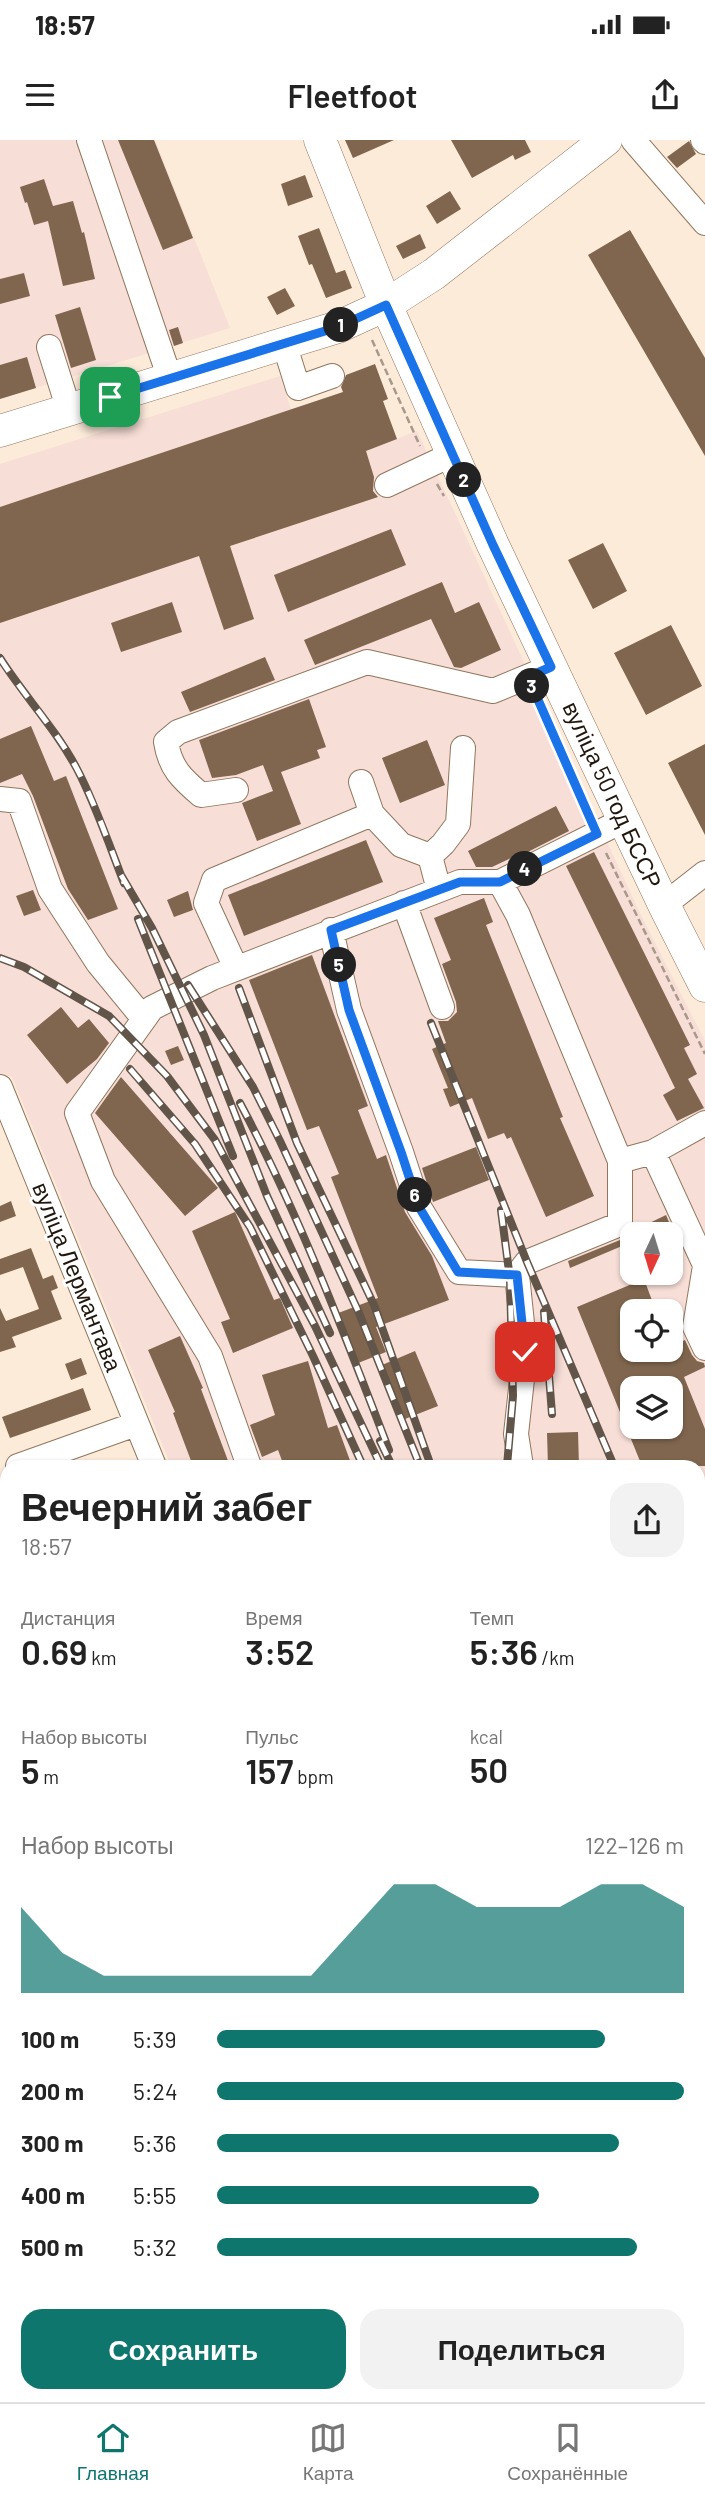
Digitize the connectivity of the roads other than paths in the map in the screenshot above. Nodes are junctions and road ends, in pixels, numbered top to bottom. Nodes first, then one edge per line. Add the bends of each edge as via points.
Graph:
1 (89, 140) edge
2 (320, 140) edge
3 (612, 140) edge
4 (705, 223) edge
5 (386, 305) junction
6 (284, 343) junction
7 (49, 347) dead end
8 (332, 376) dead end
9 (170, 379) junction
10 (69, 410) junction
11 (0, 431) edge
12 (440, 460) junction
13 (387, 485) dead end
14 (540, 672) junction
15 (463, 748) dead end
16 (362, 782) dead end
17 (236, 790) dead end
18 (0, 799) edge
19 (372, 814) junction
20 (611, 827) junction
21 (430, 856) junction
22 (705, 873) edge
23 (500, 882) junction
24 (439, 890) junction
25 (404, 903) junction
26 (664, 905) junction
27 (331, 930) junction
28 (236, 968) junction
29 (705, 986) edge
30 (442, 1007) dead end
31 (144, 1019) junction
32 (0, 1087) edge
33 (705, 1123) edge
34 (653, 1152) junction
35 (620, 1161) junction
36 (705, 1266) edge
37 (517, 1275) junction
38 (705, 1348) edge
39 (136, 1423) junction
40 (34, 1460) edge
41 (151, 1460) edge
42 (247, 1460) edge
43 (520, 1460) edge

1 - 9 street
2 - 5 main road, вуліца 50 год БССР
3 - 4 street
3 - 5 main road
5 - 6 main road via 338,327
5 - 12 main road, вуліца 50 год БССР
6 - 8 street via 298,388
6 - 9 main road
7 - 10 street
9 - 10 main road
10 - 11 main road
12 - 13 street
12 - 14 main road, вуліца 50 год БССР
14 - 17 street via 493,691 367,662 178,732 166,742 169,759 184,782 201,795
14 - 20 main road, вуліца 50 год БССР
15 - 21 street via 458,824
16 - 19 street
18 - 31 street via 19,802 50,889 98,963
19 - 21 street via 401,845
19 - 28 street via 214,880 206,903
20 - 23 street
20 - 26 main road, вуліца 50 год БССР
21 - 24 street
22 - 26 street
23 - 24 street via 460,882
23 - 35 street
24 - 25 street
25 - 27 street
25 - 30 street
26 - 29 main road, вуліца 50 год БССР
27 - 28 street
27 - 37 street via 349,1010 419,1207 458,1272
28 - 31 street via 152,1008
31 - 42 street via 77,1113 103,1181 210,1356
32 - 39 street, вуліца Лермантава
33 - 34 street
34 - 35 street
34 - 36 street
35 - 37 street via 620,1224 527,1262
36 - 38 street via 695,1327
37 - 43 street via 525,1352 516,1434
39 - 40 street
39 - 41 street, вуліца Лермантава

